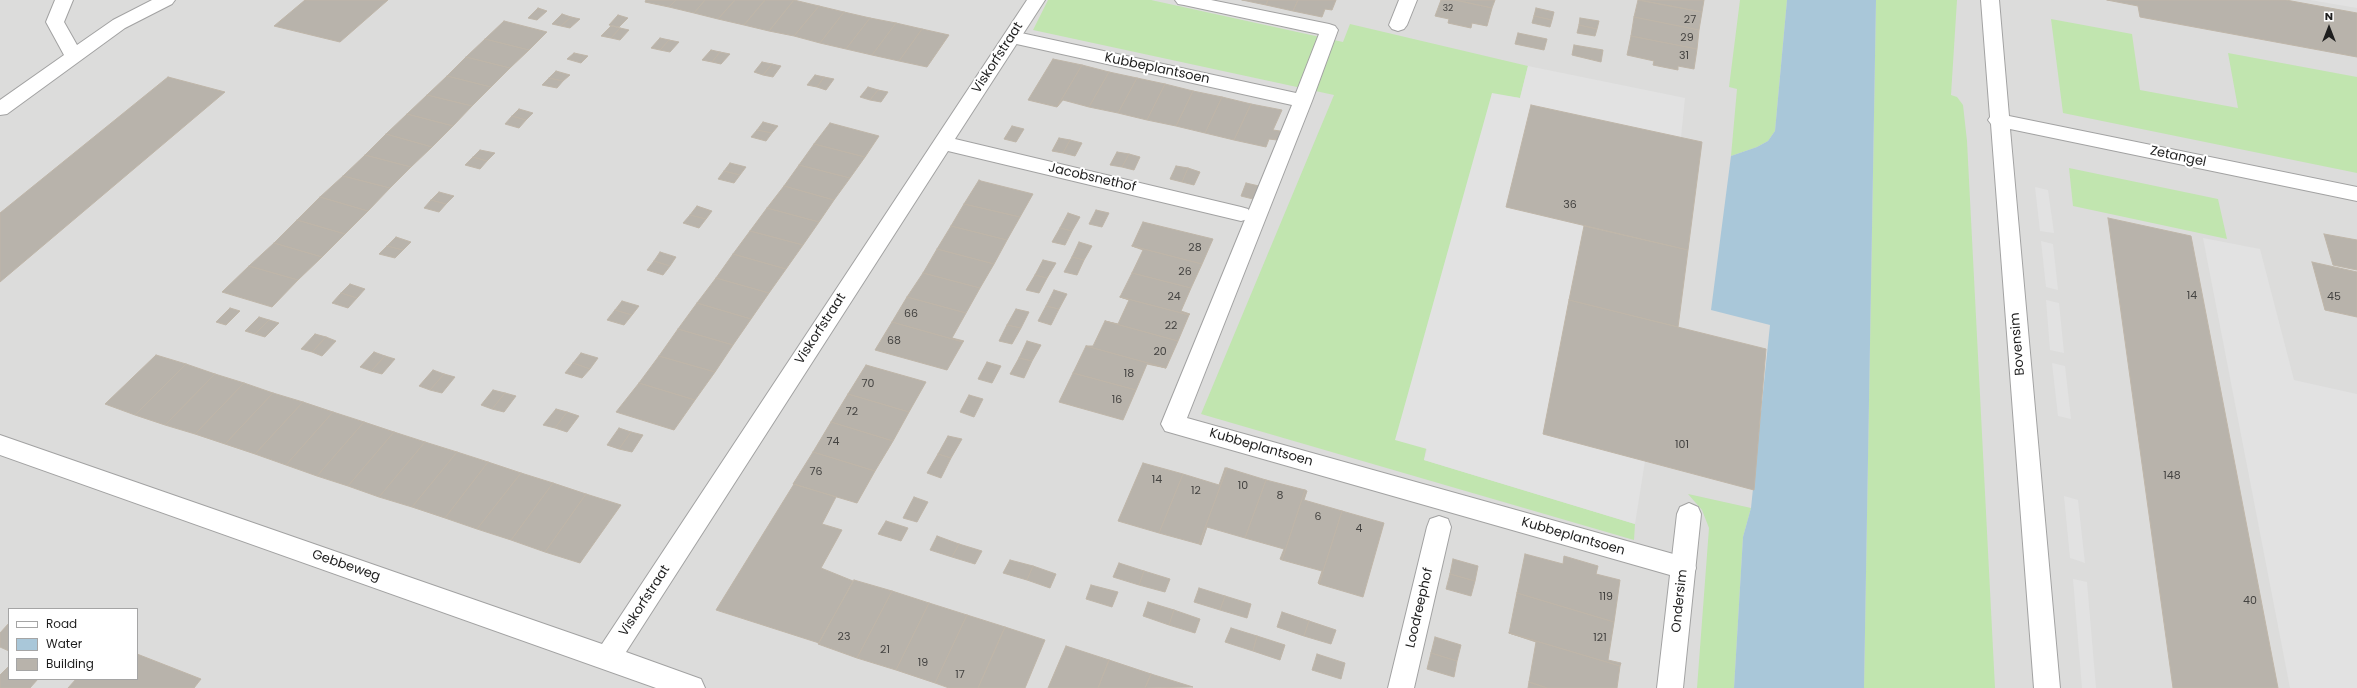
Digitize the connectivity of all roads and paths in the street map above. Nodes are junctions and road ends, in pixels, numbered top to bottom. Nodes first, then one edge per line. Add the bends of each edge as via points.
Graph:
1 (64, 0) edge
2 (166, 0) edge
3 (1036, 0) edge
4 (1184, 0) edge
5 (1408, 0) edge
6 (1990, 0) edge
7 (1398, 25) dead end
8 (1012, 37) junction
9 (73, 55) junction
10 (1303, 101) junction
11 (0, 109) edge
12 (1998, 120) junction
13 (943, 143) junction
14 (2357, 194) edge
15 (1241, 214) dead end
16 (0, 445) edge
17 (1689, 514) dead end
18 (1439, 527) dead end
19 (1684, 568) junction
20 (607, 658) junction
21 (692, 688) edge
22 (1401, 688) edge
23 (1670, 688) edge
24 (2047, 688) edge

1 - 9 street via 55,22
2 - 9 street via 119,24
3 - 8 street, Viskorfstraat
4 - 10 street, Kubbeplantsoen via 1329,30
5 - 7 street
6 - 12 street, Bovensim
8 - 10 street, Kubbeplantsoen
8 - 13 street, Viskorfstraat
9 - 11 street
10 - 19 street, Kubbeplantsoen via 1173,424
12 - 14 street, Zetangel
12 - 24 street, Bovensim
13 - 15 street, Jacobsnethof
13 - 20 street, Viskorfstraat
16 - 20 street, Gebbeweg
17 - 19 street, Ondersim
18 - 22 street, Loodreephof
19 - 23 street, Ondersim
20 - 21 street, Gebbeweg

